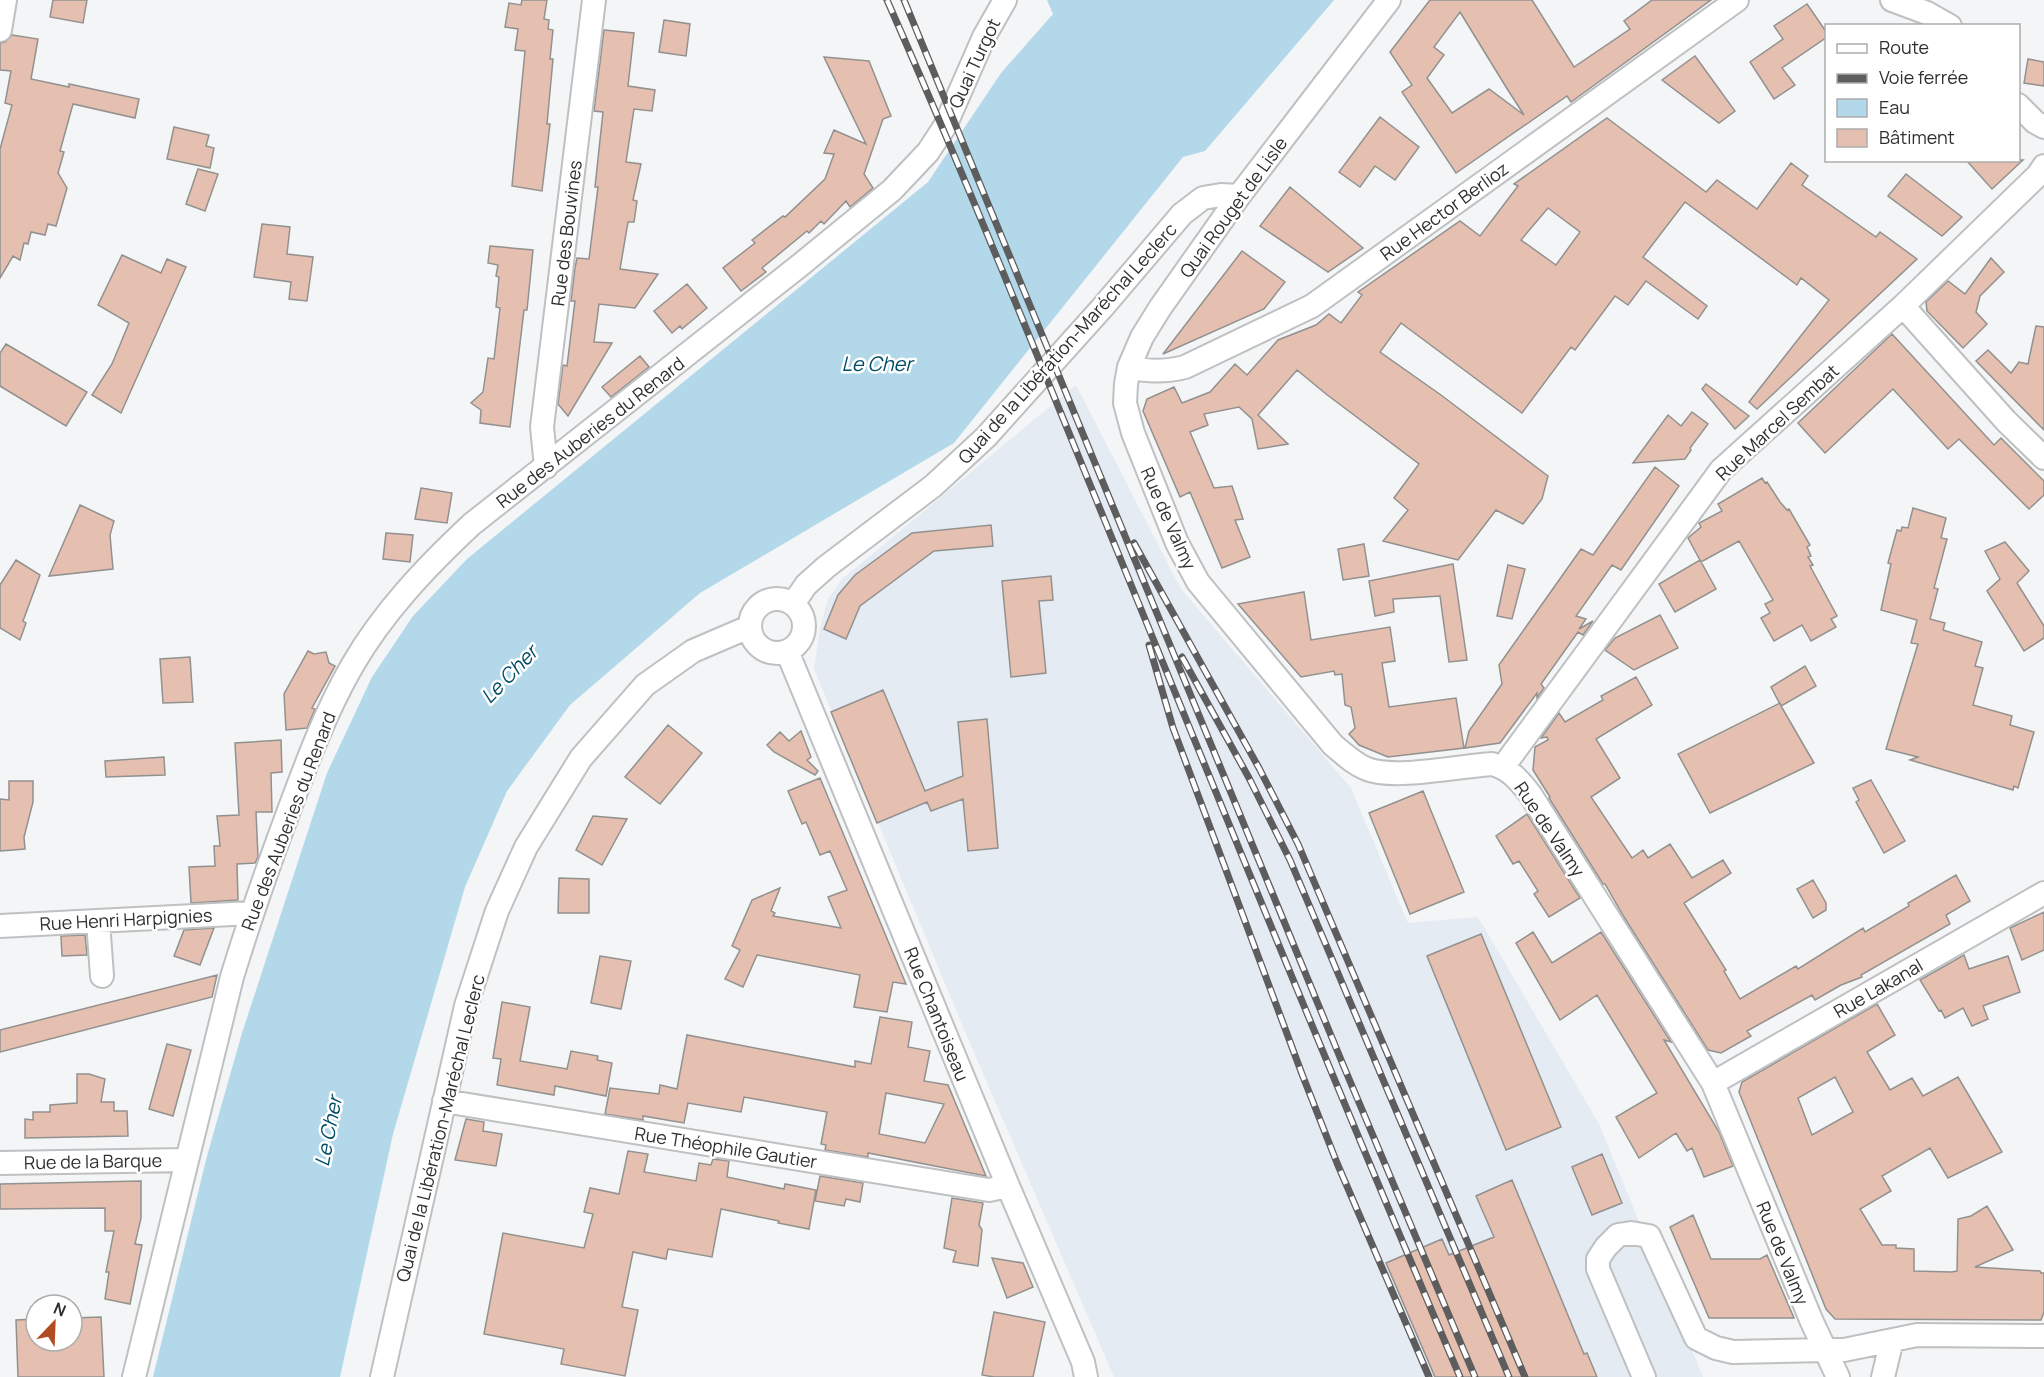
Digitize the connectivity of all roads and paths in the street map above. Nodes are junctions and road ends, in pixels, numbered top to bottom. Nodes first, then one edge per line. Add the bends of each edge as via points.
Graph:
1 (5, 0) edge
2 (594, 0) edge
3 (1005, 0) edge
4 (1389, 0) edge
5 (1737, 0) edge
6 (1892, 0) edge
7 (1946, 24) edge
8 (0, 30) edge
9 (2020, 106) edge
10 (945, 126) joint
11 (2044, 127) edge
12 (2044, 166) edge
13 (1239, 196) junction
14 (1903, 306) junction
15 (1129, 367) junction
16 (1133, 433) joint
17 (2044, 458) edge
18 (546, 467) junction
19 (794, 604) junction
20 (749, 627) junction
21 (787, 651) junction
22 (1503, 767) junction
23 (2044, 893) edge
24 (252, 913) junction
25 (98, 921) junction
26 (0, 927) edge
27 (102, 976) dead end
28 (1713, 1083) junction
29 (444, 1101) junction
30 (186, 1160) junction
31 (0, 1162) edge
32 (1008, 1186) junction
33 (2044, 1336) edge
34 (1892, 1340) junction
35 (1827, 1350) junction
36 (134, 1377) edge
37 (382, 1377) edge
38 (1086, 1377) edge
39 (1644, 1377) edge
40 (1838, 1377) edge
41 (1883, 1377) edge

1 - 8 street
2 - 18 street, Rue des Bouvines via 542,427
3 - 10 street, Quai Turgot via 984,37
4 - 13 street, Quai Rouget de Lisle
5 - 15 street, Rue Hector Berlioz via 1312,306 1185,367 1168,372
6 - 7 street
9 - 11 street
10 - 18 street, Rue des Auberies du Renard via 928,152 892,190
12 - 14 street, Rue Marcel Sembat
13 - 15 street, Quai Rouget de Lisle via 1160,308
13 - 19 street, Quai de la Libération-Maréchal Leclerc via 1203,198 1182,214 986,437 933,486 826,567 806,585
14 - 17 street
14 - 22 street, Rue Marcel Sembat via 1720,470
15 - 16 street, Quai Rouget de Lisle via 1125,403
16 - 22 street, Rue de Valmy via 1177,543 1198,582 1339,750 1366,769 1388,773 1483,765
18 - 24 street, Rue des Auberies du Renard via 472,524 427,567 353,665 318,731
19 - 20 street via 768,599 754,610
19 - 21 street via 804,625 799,641
20 - 21 street via 751,636 762,648 770,652
20 - 29 street, Quai de la Libération-Maréchal Leclerc via 693,651 645,685 581,759 526,847 496,911 466,1006
21 - 32 street, Rue Chantoiseau
22 - 28 street, Rue de Valmy via 1530,794
23 - 28 street, Rue Lakanal
24 - 25 street, Rue Henri Harpignies
24 - 30 street, Rue des Auberies du Renard
25 - 26 street, Rue Henri Harpignies
25 - 27 street
28 - 35 street, Rue de Valmy
29 - 32 street, Rue Théophile Gautier via 989,1190
29 - 37 street, Quai de la Libération-Maréchal Leclerc
30 - 31 street, Rue de la Barque
30 - 36 street, Rue des Auberies du Renard
32 - 38 street, Rue Chantoiseau
33 - 34 street via 1917,1335
34 - 35 street
34 - 41 street
35 - 39 street via 1733,1352 1696,1338 1649,1236 1618,1235 1598,1259 1598,1269
35 - 40 street, Rue de Valmy

